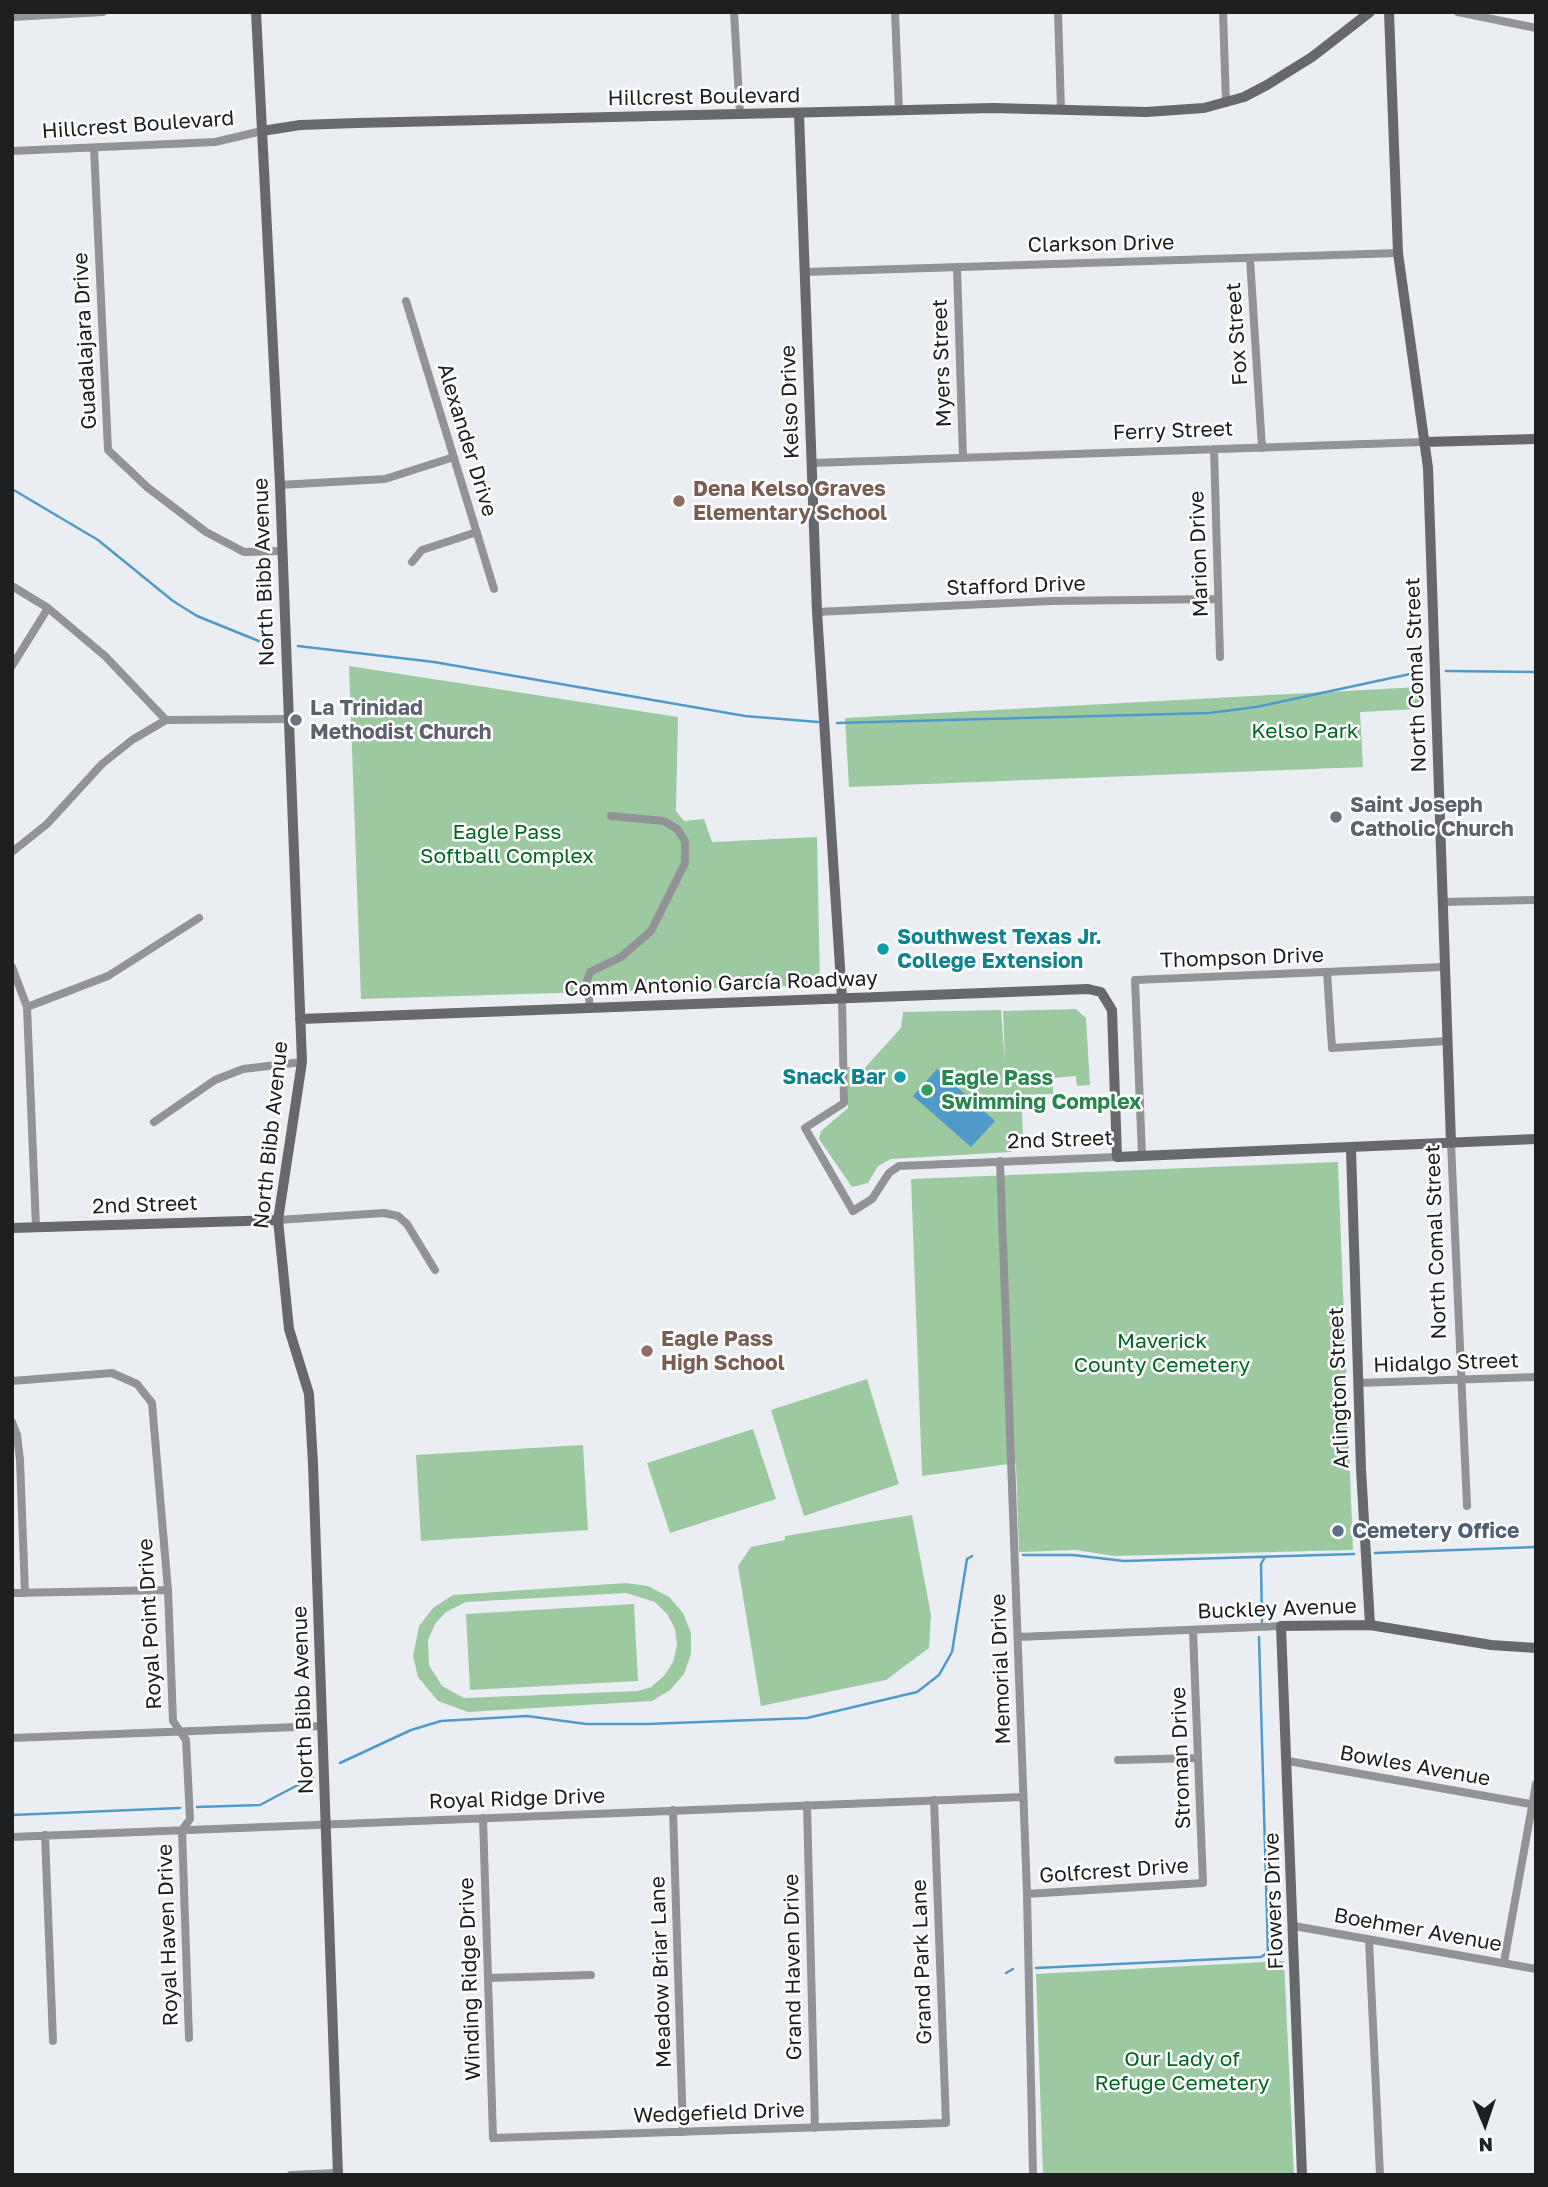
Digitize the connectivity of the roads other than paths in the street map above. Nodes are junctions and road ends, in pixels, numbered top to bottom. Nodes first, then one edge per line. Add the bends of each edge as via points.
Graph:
1 (103, 12) edge
2 (256, 12) edge
3 (734, 12) edge
4 (895, 12) edge
5 (1058, 12) edge
6 (1223, 12) edge
7 (1370, 12) edge
8 (1389, 12) edge
9 (1458, 12) edge
10 (12, 17) edge
11 (1536, 28) edge
12 (1226, 103) junction
13 (1061, 110) junction
14 (899, 111) junction
15 (799, 114) junction
16 (740, 115) junction
17 (262, 131) junction
18 (94, 148) junction
19 (12, 151) edge
20 (1398, 253) junction
21 (1250, 259) junction
22 (957, 267) junction
23 (804, 272) junction
24 (407, 301) dead end
25 (1536, 439) edge
26 (1424, 442) junction
27 (1262, 447) junction
28 (1214, 449) junction
29 (454, 457) junction
30 (963, 458) junction
31 (811, 463) junction
32 (280, 485) junction
33 (477, 532) junction
34 (282, 551) junction
35 (412, 562) dead end
36 (12, 586) edge
37 (494, 589) dead end
38 (1217, 598) junction
39 (48, 608) junction
40 (817, 612) junction
41 (1220, 657) dead end
42 (12, 666) edge
43 (288, 719) junction
44 (166, 720) junction
45 (611, 816) dead end
46 (12, 852) edge
47 (1536, 900) edge
48 (1442, 902) junction
49 (199, 918) dead end
50 (12, 967) edge
51 (1443, 967) junction
52 (1327, 972) junction
53 (842, 998) junction
54 (27, 1007) junction
55 (590, 1008) junction
56 (300, 1019) junction
57 (1448, 1041) junction
58 (302, 1062) junction
59 (154, 1122) dead end
60 (1536, 1139) edge
61 (1451, 1143) junction
62 (1351, 1149) junction
63 (1142, 1156) junction
64 (1117, 1157) junction
65 (1000, 1161) junction
66 (278, 1220) junction
67 (36, 1227) junction
68 (12, 1228) edge
69 (435, 1270) dead end
70 (1536, 1377) edge
71 (1461, 1380) junction
72 (12, 1381) edge
73 (1358, 1383) junction
74 (12, 1422) edge
75 (1467, 1506) dead end
76 (169, 1590) junction
77 (25, 1593) junction
78 (12, 1594) edge
79 (1370, 1625) junction
80 (1281, 1626) junction
81 (1193, 1631) junction
82 (1018, 1637) junction
83 (1536, 1648) edge
84 (323, 1726) junction
85 (179, 1731) junction
86 (12, 1738) edge
87 (1198, 1758) junction
88 (1118, 1760) dead end
89 (1288, 1761) junction
90 (1536, 1784) edge
91 (1023, 1797) junction
92 (934, 1800) junction
93 (1534, 1804) edge
94 (807, 1805) junction
95 (673, 1810) junction
96 (483, 1818) junction
97 (328, 1824) junction
98 (182, 1830) junction
99 (45, 1835) junction
100 (12, 1837) edge
101 (1203, 1883) joint
102 (1027, 1894) junction
103 (1294, 1926) junction
104 (1369, 1940) junction
105 (1504, 1962) junction
106 (1536, 1969) edge
107 (591, 1975) dead end
108 (488, 1978) junction
109 (189, 2038) dead end
110 (53, 2041) dead end
111 (946, 2123) joint
112 (815, 2127) junction
113 (683, 2132) junction
114 (493, 2138) joint
115 (338, 2174) edge
116 (291, 2175) edge
117 (1033, 2175) edge
118 (1302, 2175) edge
119 (1380, 2175) edge

1 - 10 street
2 - 17 street, North Bibb Avenue
3 - 16 street
4 - 14 street
5 - 13 street
6 - 12 street
7 - 12 street, Hillcrest Boulevard via 1287,72
8 - 20 street, North Comal Street
9 - 11 street
12 - 13 street, Hillcrest Boulevard via 1146,112
13 - 14 street, Hillcrest Boulevard
14 - 15 street, Hillcrest Boulevard
15 - 16 street, Hillcrest Boulevard
15 - 23 street, Kelso Drive
16 - 17 street, Hillcrest Boulevard via 357,123
17 - 18 street, Hillcrest Boulevard via 215,142
17 - 32 street, North Bibb Avenue
18 - 19 street, Hillcrest Boulevard
18 - 34 street, Guadalajara Drive via 108,450 147,488 206,532 244,552
20 - 21 street, Clarkson Drive
20 - 26 street, North Comal Street
21 - 22 street, Clarkson Drive
21 - 27 street, Fox Street
22 - 23 street, Clarkson Drive
22 - 30 street, Myers Street
23 - 31 street, Kelso Drive
24 - 29 street, Alexander Drive
25 - 26 street, Ferry Street
26 - 27 street, Ferry Street
26 - 48 street, North Comal Street
27 - 28 street, Ferry Street
28 - 30 street, Ferry Street
28 - 38 street, Marion Drive
29 - 32 street via 385,479
29 - 33 street, Alexander Drive
30 - 31 street, Ferry Street
31 - 40 street, Kelso Drive
32 - 34 street, North Bibb Avenue
33 - 35 street via 422,550
33 - 37 street, Alexander Drive
34 - 43 street, North Bibb Avenue
36 - 39 street
38 - 40 street, Stafford Drive
38 - 41 street, Marion Drive
39 - 42 street
39 - 44 street via 105,656
40 - 53 street, Kelso Drive
43 - 44 street
43 - 56 street, North Bibb Avenue
44 - 46 street via 102,764 47,824
45 - 55 street via 664,821 685,841 685,863 651,932 621,957 590,972
47 - 48 street
48 - 51 street, North Comal Street
49 - 54 street via 108,976
50 - 54 street
51 - 52 street, Thompson Drive
51 - 57 street, North Comal Street
52 - 57 street via 1332,1048
52 - 63 street, Thompson Drive via 1135,980
53 - 55 street, Comm Antonio García Roadway
53 - 64 street, Comm Antonio García Roadway via 1101,992 1112,1010
53 - 65 street, 2nd Street via 844,1103 805,1128 853,1211 872,1199 899,1166
54 - 67 street
55 - 56 street, Comm Antonio García Roadway
56 - 58 street, North Bibb Avenue
57 - 61 street, North Comal Street
58 - 59 street via 243,1069 215,1080
58 - 66 street, North Bibb Avenue
60 - 61 street, 2nd Street
61 - 62 street, 2nd Street
61 - 71 street, North Comal Street
62 - 63 street, 2nd Street
62 - 73 street, Arlington Street
63 - 64 street, 2nd Street
64 - 65 street, 2nd Street
65 - 82 street, Memorial Drive
66 - 67 street, 2nd Street
66 - 69 street via 398,1216
66 - 84 street, North Bibb Avenue via 289,1329 309,1394
67 - 68 street, 2nd Street
70 - 71 street, Hidalgo Street
71 - 73 street, Hidalgo Street
71 - 75 street, North Comal Street
72 - 76 street, Royal Point Drive via 112,1373 137,1384 152,1403
73 - 79 street, Arlington Street
74 - 77 street via 20,1460
76 - 77 street
76 - 85 street, Royal Point Drive via 173,1721
77 - 78 street
79 - 80 street, Buckley Avenue
79 - 83 street, Buckley Avenue
80 - 81 street, Buckley Avenue
80 - 89 street, Flowers Drive
81 - 82 street, Buckley Avenue
81 - 87 street, Stroman Drive
82 - 91 street, Memorial Drive
84 - 85 street
84 - 97 street, North Bibb Avenue
85 - 86 street
85 - 98 street, Royal Point Drive via 186,1740 190,1819
87 - 88 street
87 - 101 street, Stroman Drive
89 - 93 street, Bowles Avenue
89 - 103 street, Flowers Drive
90 - 93 street
91 - 92 street, Royal Ridge Drive
91 - 102 street, Memorial Drive
92 - 94 street, Royal Ridge Drive
92 - 111 street, Grand Park Lane
93 - 105 street
94 - 95 street, Royal Ridge Drive
94 - 112 street, Grand Haven Drive
95 - 96 street, Royal Ridge Drive
95 - 113 street, Meadow Briar Lane
96 - 97 street, Royal Ridge Drive
96 - 108 street, Winding Ridge Drive
97 - 98 street, Royal Ridge Drive
97 - 115 street, North Bibb Avenue
98 - 99 street, Royal Ridge Drive
98 - 109 street, Royal Haven Drive
99 - 100 street, Royal Ridge Drive
99 - 110 street
101 - 102 street, Golfcrest Drive
102 - 117 street, Memorial Drive
103 - 104 street, Boehmer Avenue
103 - 118 street, Flowers Drive
104 - 105 street, Boehmer Avenue
104 - 119 street
105 - 106 street, Boehmer Avenue
107 - 108 street
108 - 114 street, Winding Ridge Drive
111 - 112 street, Wedgefield Drive
112 - 113 street, Wedgefield Drive
113 - 114 street, Wedgefield Drive
115 - 116 street

